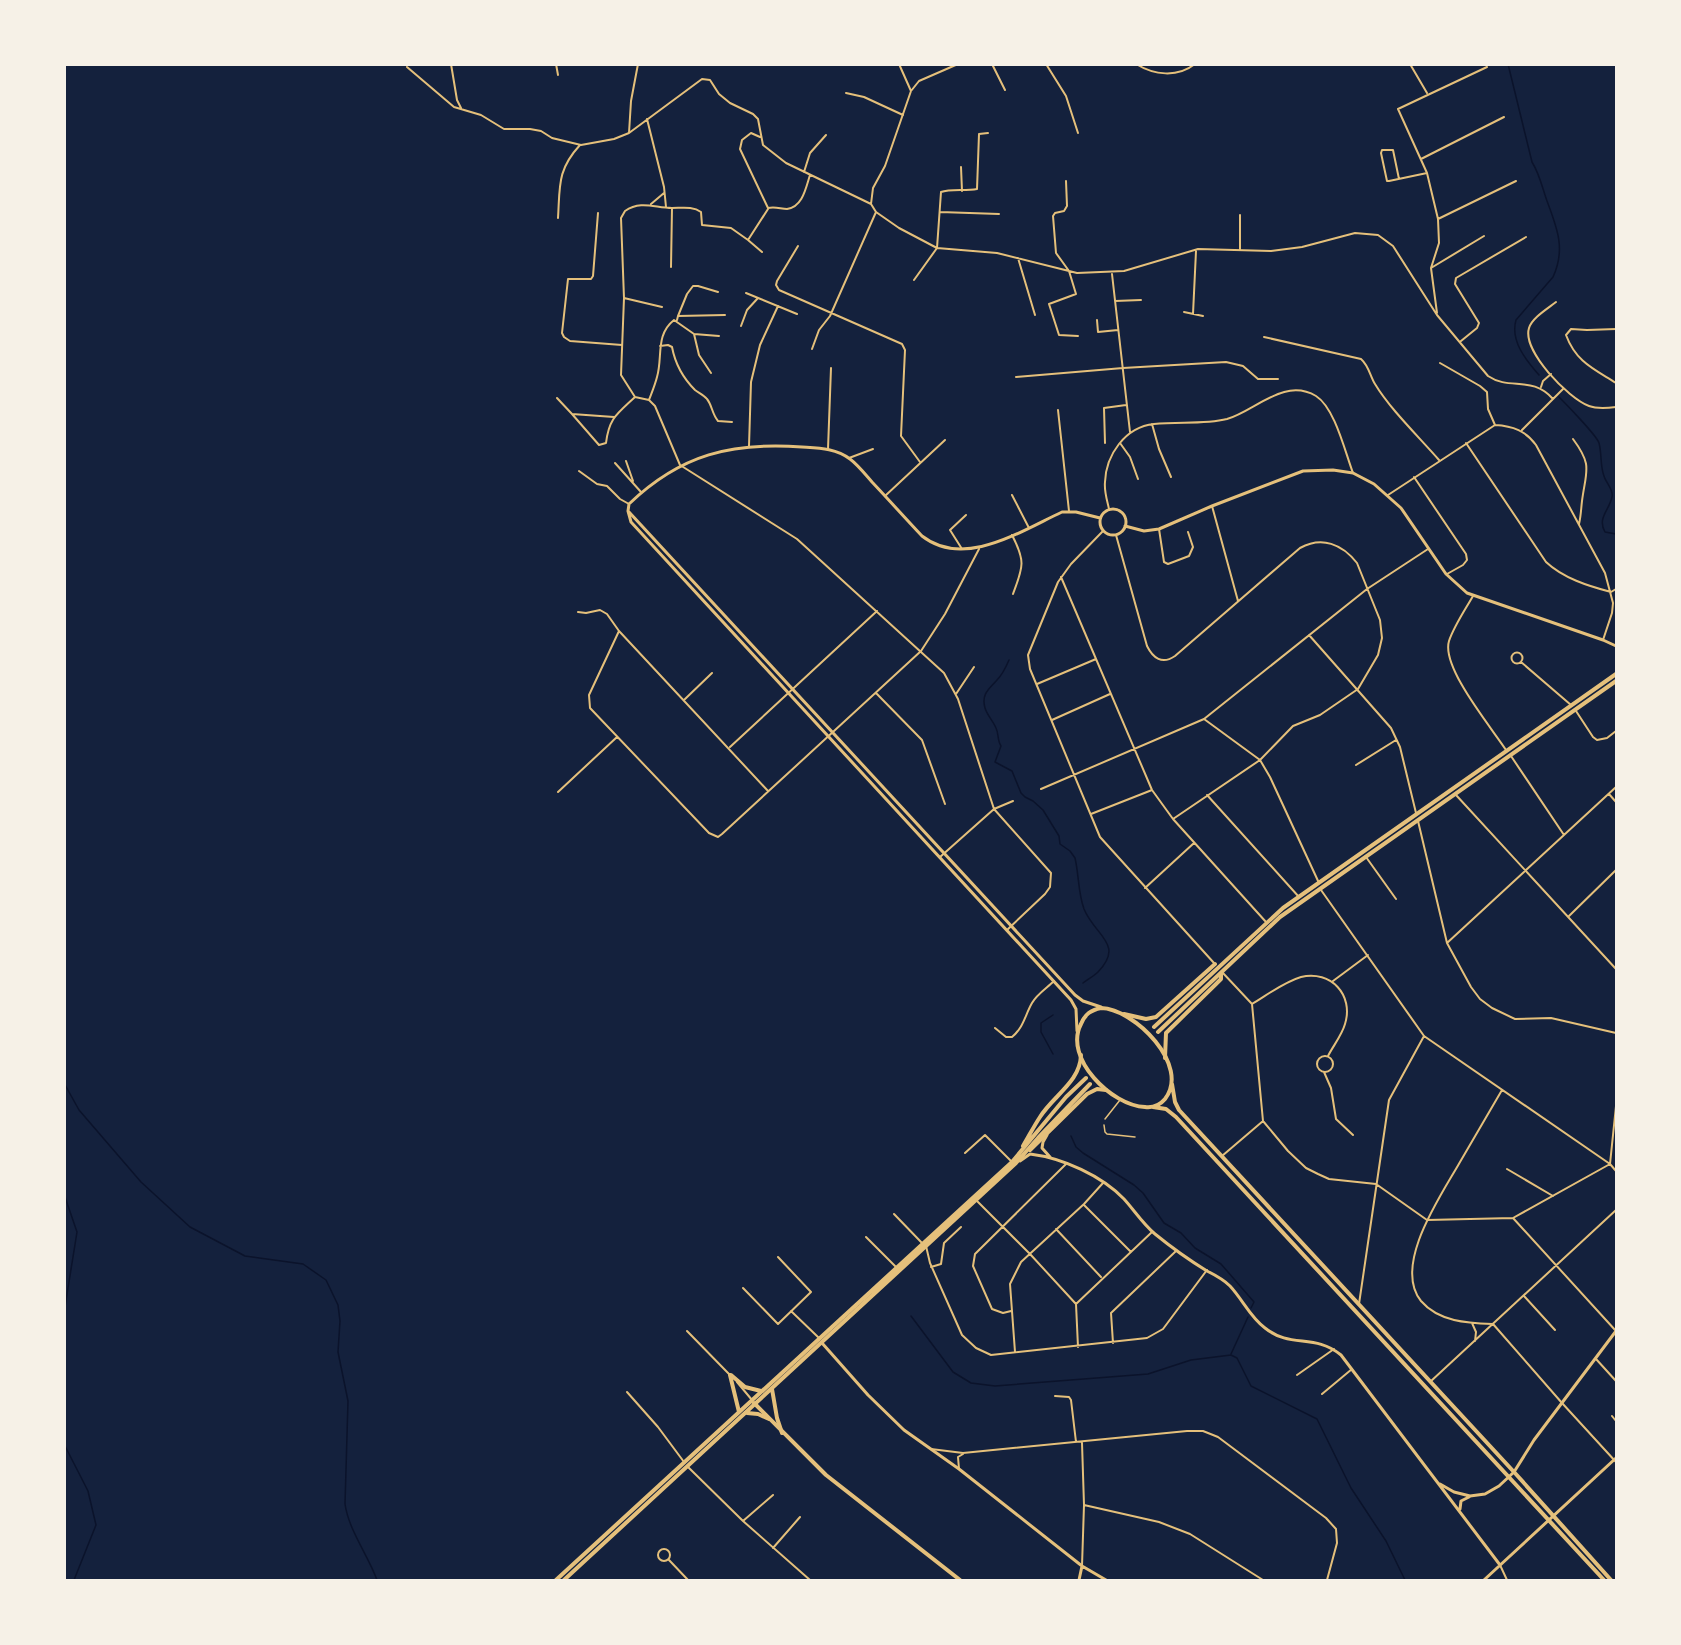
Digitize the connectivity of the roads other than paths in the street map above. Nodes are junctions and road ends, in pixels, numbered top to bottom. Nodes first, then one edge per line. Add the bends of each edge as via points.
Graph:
1 (451, 64) edge
2 (556, 64) edge
3 (638, 64) edge
4 (899, 64) edge
5 (958, 64) edge
6 (992, 64) edge
7 (1046, 64) edge
8 (1136, 64) edge
9 (1195, 64) edge
10 (1416, 64) edge
11 (1411, 65) edge
12 (1487, 67) dead end
13 (407, 68) dead end
14 (558, 75) dead end
15 (1005, 90) dead end
16 (911, 91) junction
17 (846, 93) dead end
18 (1427, 94) junction
19 (461, 108) junction
20 (903, 115) junction
21 (1504, 117) dead end
22 (647, 119) junction
23 (629, 133) junction
24 (988, 133) dead end
25 (1078, 133) dead end
26 (826, 135) dead end
27 (760, 137) junction
28 (580, 145) junction
29 (1421, 159) junction
30 (962, 167) dead end
31 (804, 172) junction
32 (1427, 173) junction
33 (810, 175) junction
34 (1399, 179) junction
35 (1516, 180) dead end
36 (1066, 181) dead end
37 (962, 191) junction
38 (664, 193) junction
39 (651, 204) junction
40 (871, 204) junction
41 (666, 207) junction
42 (672, 208) junction
43 (768, 208) junction
44 (876, 212) junction
45 (940, 212) junction
46 (598, 213) dead end
47 (999, 214) dead end
48 (1240, 215) dead end
49 (558, 218) dead end
50 (1438, 219) junction
51 (1484, 236) dead end
52 (1526, 237) dead end
53 (748, 240) junction
54 (798, 246) dead end
55 (937, 248) junction
56 (1196, 249) junction
57 (1240, 250) junction
58 (762, 252) dead end
59 (1018, 258) junction
60 (671, 267) dead end
61 (1431, 268) junction
62 (1068, 271) junction
63 (1112, 272) junction
64 (914, 280) dead end
65 (718, 292) dead end
66 (746, 293) dead end
67 (624, 298) junction
68 (759, 298) junction
69 (1141, 300) dead end
70 (1115, 301) junction
71 (1556, 302) dead end
72 (778, 306) junction
73 (662, 307) dead end
74 (1184, 312) dead end
75 (831, 313) junction
76 (797, 314) dead end
77 (1193, 314) junction
78 (725, 315) dead end
79 (1035, 315) dead end
80 (1437, 315) junction
81 (678, 316) junction
82 (1203, 316) dead end
83 (677, 320) junction
84 (1097, 320) dead end
85 (741, 326) dead end
86 (1617, 329) edge
87 (1118, 330) junction
88 (694, 334) junction
89 (718, 336) dead end
90 (1078, 336) dead end
91 (1264, 338) dead end
92 (1461, 342) junction
93 (622, 345) junction
94 (660, 346) junction
95 (812, 349) dead end
96 (1440, 363) dead end
97 (831, 368) dead end
98 (1123, 368) junction
99 (711, 373) dead end
100 (1551, 374) junction
101 (1016, 377) dead end
102 (1278, 379) dead end
103 (1617, 383) edge
104 (1541, 387) junction
105 (1563, 389) junction
106 (635, 397) junction
107 (557, 398) dead end
108 (1554, 399) junction
109 (649, 400) junction
110 (1126, 405) junction
111 (1617, 407) edge
112 (1058, 410) dead end
113 (572, 414) junction
114 (614, 417) junction
115 (732, 422) dead end
116 (1152, 424) junction
117 (1495, 426) junction
118 (1522, 430) junction
119 (1130, 432) junction
120 (1573, 439) dead end
121 (945, 440) dead end
122 (1105, 443) dead end
123 (1120, 443) junction
124 (1466, 443) junction
125 (749, 446) junction
126 (828, 449) junction
127 (873, 449) dead end
128 (849, 458) junction
129 (1439, 460) junction
130 (626, 461) dead end
131 (921, 462) junction
132 (615, 463) dead end
133 (680, 465) junction
134 (579, 471) dead end
135 (1353, 473) junction
136 (1171, 477) dead end
137 (1414, 477) junction
138 (1138, 479) dead end
139 (634, 484) junction
140 (641, 492) junction
141 (1012, 495) dead end
142 (1388, 495) junction
143 (885, 496) junction
144 (629, 504) junction
145 (1212, 506) junction
146 (1109, 509) junction
147 (1069, 511) junction
148 (966, 515) dead end
149 (1100, 518) junction
150 (1578, 524) junction
151 (1125, 526) junction
152 (1029, 528) junction
153 (1159, 529) junction
154 (1103, 531) junction
155 (1188, 532) dead end
156 (1012, 535) junction
157 (1116, 535) junction
158 (962, 549) junction
159 (979, 549) junction
160 (1428, 549) junction
161 (1446, 574) junction
162 (1061, 577) junction
163 (1367, 589) junction
164 (1617, 589) edge
165 (1611, 592) junction
166 (1013, 594) dead end
167 (1473, 596) junction
168 (1238, 601) junction
169 (878, 611) junction
170 (578, 612) dead end
171 (619, 631) junction
172 (1309, 635) junction
173 (1603, 640) junction
174 (1616, 646) edge
175 (921, 651) junction
176 (1096, 659) junction
177 (1521, 662) dead end
178 (974, 667) dead end
179 (712, 673) dead end
180 (1617, 674) edge
181 (1617, 681) edge
182 (1037, 684) junction
183 (1358, 689) junction
184 (791, 691) junction
185 (876, 693) junction
186 (956, 694) junction
187 (1110, 694) junction
188 (684, 700) junction
189 (1572, 705) junction
190 (1576, 711) junction
191 (1204, 719) junction
192 (1052, 720) junction
193 (1617, 731) edge
194 (831, 735) junction
195 (617, 737) junction
196 (1397, 739) junction
197 (729, 748) junction
198 (1134, 749) junction
199 (1506, 751) junction
200 (1510, 756) junction
201 (1260, 760) junction
202 (1356, 765) dead end
203 (1073, 775) junction
204 (1617, 787) edge
205 (1041, 789) dead end
206 (1152, 790) junction
207 (768, 791) junction
208 (558, 792) dead end
209 (1455, 794) junction
210 (1609, 794) junction
211 (1207, 795) junction
212 (1013, 801) dead end
213 (1617, 802) edge
214 (945, 804) dead end
215 (994, 808) junction
216 (1091, 814) junction
217 (1416, 815) junction
218 (1173, 819) junction
219 (1418, 821) junction
220 (1564, 835) junction
221 (1194, 843) junction
222 (942, 856) junction
223 (1366, 857) junction
224 (1617, 870) edge
225 (1525, 872) junction
226 (1319, 884) junction
227 (1145, 888) junction
228 (1321, 889) junction
229 (1299, 897) junction
230 (1395, 899) dead end
231 (1568, 916) junction
232 (1266, 922) junction
233 (1009, 928) junction
234 (1447, 943) junction
235 (1368, 955) junction
236 (1217, 965) junction
237 (1617, 969) edge
238 (1222, 972) junction
239 (1054, 981) junction
240 (1333, 981) junction
241 (1252, 1004) junction
242 (1101, 1008) junction
243 (1124, 1014) junction
244 (1154, 1027) dead end
245 (995, 1028) dead end
246 (1077, 1031) junction
247 (1158, 1032) dead end
248 (1617, 1033) edge
249 (1424, 1036) junction
250 (1081, 1055) junction
251 (1328, 1056) junction
252 (1166, 1058) junction
253 (1324, 1072) junction
254 (1086, 1078) dead end
255 (1090, 1084) dead end
256 (1172, 1084) junction
257 (1106, 1090) junction
258 (1502, 1090) junction
259 (1121, 1100) junction
260 (1617, 1106) edge
261 (1153, 1107) junction
262 (1105, 1119) dead end
263 (1263, 1121) junction
264 (1104, 1125) dead end
265 (1048, 1133) junction
266 (1353, 1136) dead end
267 (1135, 1137) dead end
268 (965, 1153) dead end
269 (1018, 1155) junction
270 (1221, 1157) junction
271 (1054, 1160) junction
272 (1014, 1162) junction
273 (1066, 1164) junction
274 (1610, 1164) junction
275 (1507, 1169) dead end
276 (1617, 1171) edge
277 (1104, 1182) junction
278 (1376, 1184) junction
279 (1553, 1196) junction
280 (976, 1200) junction
281 (1084, 1204) junction
282 (1617, 1210) edge
283 (894, 1214) dead end
284 (1513, 1218) junction
285 (1427, 1220) junction
286 (961, 1227) dead end
287 (1003, 1227) junction
288 (1056, 1229) junction
289 (1152, 1232) junction
290 (866, 1237) dead end
291 (924, 1244) junction
292 (1177, 1250) junction
293 (1131, 1252) junction
294 (1030, 1254) junction
295 (778, 1257) dead end
296 (1557, 1266) junction
297 (896, 1267) junction
298 (931, 1267) junction
299 (1207, 1270) junction
300 (1102, 1278) junction
301 (742, 1288) dead end
302 (1524, 1296) junction
303 (1076, 1304) junction
304 (1359, 1306) junction
305 (791, 1311) junction
306 (1011, 1311) junction
307 (1472, 1323) junction
308 (1493, 1324) junction
309 (1555, 1330) dead end
310 (687, 1331) dead end
311 (1617, 1331) edge
312 (820, 1341) junction
313 (1474, 1342) junction
314 (1113, 1343) junction
315 (1078, 1347) junction
316 (1334, 1349) junction
317 (1015, 1352) junction
318 (1596, 1359) junction
319 (1352, 1369) junction
320 (730, 1375) junction
321 (1297, 1375) dead end
322 (1617, 1381) edge
323 (1430, 1382) junction
324 (772, 1389) junction
325 (627, 1392) dead end
326 (761, 1392) junction
327 (1322, 1394) dead end
328 (1055, 1396) dead end
329 (753, 1402) junction
330 (1562, 1403) junction
331 (739, 1412) junction
332 (747, 1413) junction
333 (1612, 1416) dead end
334 (769, 1419) junction
335 (1617, 1421) edge
336 (782, 1433) junction
337 (1076, 1442) junction
338 (1082, 1442) junction
339 (932, 1449) junction
340 (963, 1453) junction
341 (1616, 1460) edge
342 (686, 1464) junction
343 (959, 1469) junction
344 (1514, 1472) junction
345 (1510, 1476) junction
346 (1437, 1483) junction
347 (773, 1495) dead end
348 (1470, 1496) junction
349 (1084, 1505) junction
350 (1460, 1511) junction
351 (1553, 1516) junction
352 (800, 1517) dead end
353 (743, 1521) junction
354 (1549, 1521) junction
355 (772, 1548) junction
356 (669, 1560) junction
357 (1082, 1566) junction
358 (1500, 1566) junction
359 (556, 1581) edge
360 (564, 1581) edge
361 (688, 1581) edge
362 (810, 1581) edge
363 (960, 1581) edge
364 (1079, 1581) edge
365 (1106, 1581) edge
366 (1263, 1581) edge
367 (1327, 1581) edge
368 (1484, 1581) edge
369 (1508, 1581) edge
370 (1604, 1581) edge
371 (1611, 1581) edge

1 - 19 street
2 - 14 street
3 - 23 street
4 - 16 street
5 - 16 street via 919,81
6 - 15 street
7 - 25 street via 1066,96
8 - 9 street via 1170,74
10 - 11 street
11 - 18 street
12 - 18 street
13 - 19 street via 454,107
16 - 20 street
17 - 20 street
18 - 29 street via 1398,111
19 - 28 street via 504,129 541,131
20 - 40 street via 873,188
21 - 29 street
22 - 23 street
22 - 27 street via 702,79 710,80 730,103 758,119
22 - 38 street
23 - 28 street
24 - 37 street via 979,134 977,189
26 - 31 street via 810,153
27 - 31 street via 773,155
27 - 43 street via 751,133 742,140 740,149
28 - 49 street via 563,171
29 - 32 street
30 - 37 street
31 - 33 street
32 - 34 street
32 - 50 street
33 - 40 street
33 - 43 street via 796,206
34 - 34 street via 1387,181 1382,150 1394,152
35 - 50 street
36 - 62 street via 1067,206 1053,216 1056,253
37 - 45 street via 941,192
38 - 39 street
38 - 41 street
39 - 41 street
39 - 67 street via 630,207 621,218
40 - 44 street
41 - 42 street
42 - 53 street via 697,209 702,225 731,228
42 - 60 street
43 - 53 street
44 - 55 street
44 - 75 street
45 - 47 street
45 - 55 street
46 - 93 street via 593,276 568,279 562,333 570,341
48 - 57 street
50 - 61 street via 1439,243
51 - 61 street
52 - 92 street via 1456,278 1455,284 1479,323
53 - 58 street
54 - 75 street via 776,285 779,290
55 - 59 street
55 - 64 street
56 - 57 street
56 - 63 street
56 - 77 street
57 - 80 street via 1302,247 1355,232 1378,235 1394,246
59 - 62 street
59 - 79 street
61 - 80 street
62 - 63 street
62 - 90 street via 1076,294 1049,304 1059,335
63 - 70 street
65 - 81 street via 693,286
66 - 68 street
67 - 73 street
67 - 93 street
68 - 72 street
68 - 85 street via 747,310
69 - 70 street
70 - 87 street
71 - 100 street via 1528,330 1532,349
72 - 76 street
72 - 125 street via 760,345 751,382
74 - 77 street
75 - 95 street
75 - 131 street via 902,344 905,350 901,436
77 - 82 street
78 - 81 street
80 - 92 street
81 - 83 street
83 - 88 street
83 - 94 street via 667,326
84 - 87 street via 1098,332
86 - 103 street via 1571,328 1566,335 1574,352 1592,369
87 - 98 street
88 - 89 street
88 - 99 street via 699,355
91 - 129 street via 1361,359 1375,384
92 - 104 street via 1496,382
93 - 106 street via 621,375
94 - 109 street via 657,377
94 - 115 street via 672,347 683,375 707,399 718,421
96 - 117 street via 1487,392
97 - 126 street
98 - 101 street
98 - 102 street via 1226,362 1243,366 1258,379
98 - 110 street
100 - 104 street
100 - 105 street
104 - 108 street
105 - 108 street
105 - 111 street via 1589,406
106 - 109 street
106 - 114 street
107 - 113 street
108 - 118 street
109 - 133 street
110 - 119 street
110 - 122 street via 1104,408
112 - 147 street
113 - 114 street
113 - 114 street via 599,445 606,443 608,426
116 - 119 street
116 - 135 street via 1225,419 1284,392 1305,392 1317,397 1330,412
116 - 136 street
117 - 118 street
117 - 124 street
118 - 150 street via 1536,445
119 - 123 street
120 - 150 street via 1587,462
121 - 131 street
123 - 138 street
123 - 146 street via 1106,473
124 - 129 street
124 - 165 street via 1546,561 1558,572
125 - 126 street
125 - 133 street
126 - 128 street
127 - 128 street
128 - 143 street
129 - 137 street
130 - 139 street
131 - 143 street
132 - 139 street
133 - 140 street
133 - 169 street via 788,532
134 - 144 street via 597,484 608,486
135 - 142 street
135 - 145 street via 1302,471
137 - 142 street
137 - 161 street via 1466,554 1467,560
139 - 140 street
140 - 144 street
141 - 152 street
142 - 160 street
143 - 158 street via 927,541
144 - 184 street via 631,522
145 - 153 street
145 - 168 street
146 - 149 street
146 - 151 street via 1124,514
147 - 149 street
147 - 152 street
148 - 158 street via 950,530
149 - 154 street
150 - 165 street
151 - 153 street via 1144,531
151 - 157 street
152 - 156 street
153 - 155 street via 1164,562 1168,564 1189,556 1193,547
154 - 157 street
154 - 162 street
156 - 159 street
156 - 166 street via 1022,559
157 - 168 street via 1147,646 1154,657 1167,660 1175,656
158 - 159 street
159 - 175 street
160 - 161 street
160 - 163 street
161 - 167 street
162 - 176 street
162 - 182 street via 1028,655
163 - 168 street via 1357,563 1344,549 1329,543 1313,543 1299,548
163 - 172 street
163 - 183 street via 1380,620 1382,638 1378,655
164 - 165 street
165 - 173 street via 1612,613
167 - 173 street
167 - 199 street via 1448,643 1448,657 1454,675
169 - 175 street
169 - 184 street
170 - 171 street via 602,611
171 - 188 street
171 - 195 street via 589,695 591,710
172 - 183 street
172 - 191 street
173 - 174 street
175 - 185 street
175 - 186 street via 944,673
176 - 182 street
176 - 187 street
177 - 189 street
178 - 186 street
179 - 188 street
180 - 189 main road
181 - 190 main road
182 - 192 street
183 - 196 street via 1388,722
183 - 201 street via 1320,715 1293,726
184 - 194 street
184 - 197 street
185 - 194 street
185 - 214 street via 922,741
186 - 215 street
187 - 192 street
187 - 198 street
188 - 197 street
189 - 199 main road
190 - 193 street via 1597,740
190 - 200 main road
191 - 198 street
191 - 201 street
192 - 203 street
194 - 207 street
194 - 222 street
195 - 207 street via 715,837 721,836
195 - 208 street
196 - 202 street
196 - 217 street
197 - 207 street
198 - 203 street
198 - 206 street
199 - 217 main road
200 - 209 main road
200 - 220 street
201 - 211 street
201 - 226 street
203 - 205 street
203 - 216 street
204 - 210 street
206 - 216 street
206 - 218 street
209 - 219 main road
209 - 225 street
210 - 213 street
210 - 220 street
211 - 218 street
211 - 229 street
212 - 215 street
215 - 222 street
215 - 233 street via 1048,868 1052,879 1045,894
216 - 227 street via 1102,840
217 - 226 main road
218 - 221 street
219 - 223 main road
219 - 234 street
220 - 225 street
221 - 227 street
221 - 232 street
222 - 233 street
223 - 228 main road
223 - 230 street
224 - 231 street
225 - 231 street
225 - 234 street
226 - 229 main road
227 - 236 street
228 - 235 street
228 - 238 main road via 1280,917
229 - 232 main road
231 - 237 street
232 - 236 main road
233 - 239 street
233 - 242 street via 1083,1002
234 - 248 street via 1471,987 1492,1008 1515,1019 1551,1018
235 - 240 street
235 - 249 street
236 - 243 main road via 1156,1017
236 - 244 main road
238 - 241 street
238 - 247 main road
238 - 252 main road via 1221,979 1166,1033
239 - 245 street via 1032,1003 1015,1035 1006,1037
239 - 246 street via 1075,1007
240 - 241 street via 1301,977
240 - 251 street via 1344,1000 1345,1023
241 - 263 street
242 - 243 main road
242 - 246 main road via 1086,1014
243 - 252 main road via 1147,1031
246 - 250 main road
249 - 258 street
249 - 278 street via 1389,1100
250 - 257 main road via 1086,1068
250 - 269 main road via 1075,1077 1040,1117
251 - 253 street via 1333,1067
251 - 253 street via 1317,1062
252 - 256 main road
253 - 266 street via 1336,1119
254 - 269 main road
255 - 272 main road
256 - 261 main road via 1166,1098
256 - 270 main road via 1179,1110
257 - 259 main road
257 - 265 main road via 1087,1094
258 - 274 street
258 - 285 street
259 - 261 main road via 1138,1107
259 - 262 lane
260 - 274 street
261 - 345 main road via 1166,1109 1176,1117
263 - 270 street
263 - 278 street via 1288,1151 1312,1171 1329,1179
264 - 267 lane via 1107,1134
265 - 271 street via 1042,1148
265 - 272 main road
268 - 272 street via 985,1135
269 - 272 main road
270 - 304 main road
271 - 272 street via 1030,1154
271 - 273 street
272 - 280 main road
272 - 291 main road
273 - 277 street
273 - 287 street
274 - 276 street
274 - 279 street
275 - 279 street
277 - 281 street
277 - 289 street via 1124,1198
278 - 285 street
278 - 304 street
279 - 284 street
280 - 287 street
280 - 291 main road
281 - 288 street
281 - 293 street
282 - 296 street
283 - 291 street
284 - 285 street
284 - 296 street
285 - 307 street via 1415,1254 1416,1291 1421,1301 1441,1316
286 - 298 street via 944,1243 941,1264
287 - 294 street
287 - 306 street via 975,1254 973,1266 992,1309
288 - 294 street
288 - 300 street
289 - 292 street
289 - 293 street
290 - 297 street
291 - 297 main road
291 - 298 street
291 - 312 main road
292 - 299 street
292 - 314 street via 1111,1313
293 - 300 street
294 - 303 street
294 - 306 street via 1012,1277
295 - 305 street via 811,1292
296 - 302 street
296 - 311 street
297 - 312 main road
298 - 317 street via 962,1335 991,1355
299 - 314 street via 1163,1329 1147,1338
299 - 316 street via 1229,1284 1257,1321 1274,1335 1293,1341 1321,1342
300 - 303 street
301 - 305 street via 778,1324
302 - 308 street
302 - 309 street
303 - 315 street
304 - 323 main road
305 - 312 street
306 - 317 street
307 - 308 street
307 - 313 street via 1476,1332
308 - 313 street
308 - 330 street
310 - 320 street
311 - 318 street
312 - 324 main road
312 - 326 main road
312 - 339 street via 885,1412
313 - 323 street
314 - 315 street
315 - 317 street
316 - 319 street
316 - 321 street
318 - 322 street
318 - 330 street
319 - 327 street
319 - 346 street
320 - 326 main road via 745,1387
320 - 329 street
320 - 331 main road
323 - 344 main road
324 - 329 main road
324 - 336 main road
325 - 342 street
326 - 329 main road
328 - 337 street via 1071,1400
329 - 331 main road
329 - 332 main road
329 - 334 main road
330 - 341 street
330 - 344 street
331 - 342 main road
332 - 334 main road
332 - 342 main road
333 - 335 street
334 - 336 main road
336 - 363 main road via 832,1481
337 - 338 street
337 - 340 street
338 - 349 street
338 - 367 street via 1188,1431 1218,1437 1336,1529 1337,1543
339 - 340 street
339 - 343 street
340 - 343 street via 958,1457
341 - 351 street
342 - 353 street
342 - 359 main road
342 - 360 main road
343 - 357 street
344 - 345 street
344 - 351 main road
345 - 348 street via 1490,1492
345 - 354 main road
346 - 348 street
346 - 350 street
347 - 353 street
348 - 350 street via 1461,1501
349 - 357 street
349 - 366 street via 1159,1522 1190,1534
350 - 358 street
351 - 354 street
351 - 371 main road
352 - 355 street
353 - 355 street
354 - 358 street
354 - 370 main road
355 - 362 street
356 - 356 street via 669,1551 660,1551 660,1560
356 - 361 street
357 - 364 street
357 - 365 street
358 - 368 street
358 - 369 street

